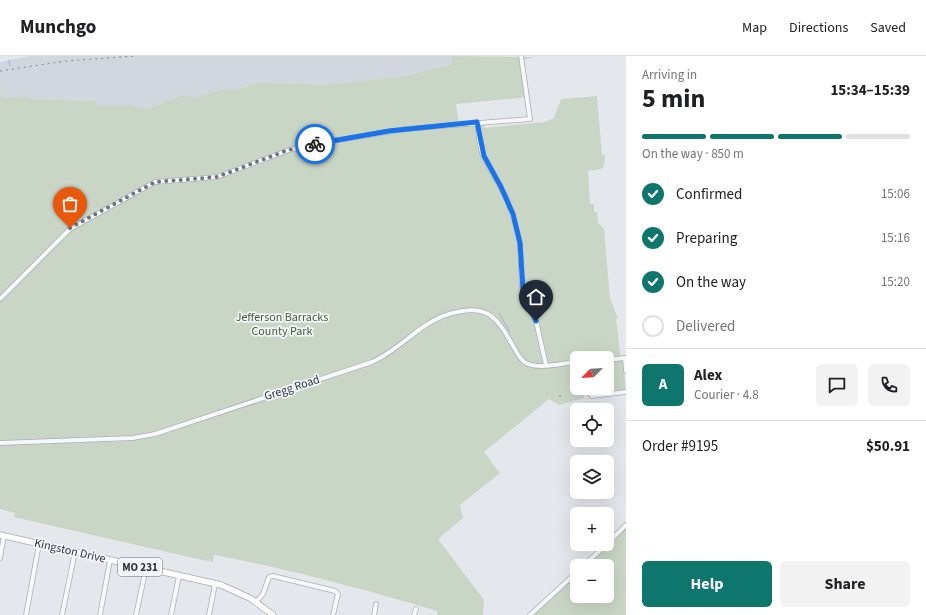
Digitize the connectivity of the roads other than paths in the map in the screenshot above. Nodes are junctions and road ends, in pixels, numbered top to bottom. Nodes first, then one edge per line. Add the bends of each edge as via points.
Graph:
1 (521, 56) edge
2 (477, 122) junction
3 (0, 299) edge
4 (614, 359) edge
5 (570, 363) edge
6 (546, 365) junction
7 (626, 370) edge
8 (626, 392) edge
9 (614, 393) edge
10 (0, 443) edge
11 (626, 525) edge
12 (2, 535) edge
13 (614, 537) edge
14 (39, 544) junction
15 (599, 551) edge
16 (75, 552) junction
17 (0, 558) edge
18 (591, 559) edge
19 (110, 560) junction
20 (146, 568) junction
21 (179, 576) junction
22 (570, 578) edge
23 (215, 584) junction
24 (256, 602) junction
25 (376, 604) dead end
26 (416, 609) dead end
27 (26, 615) edge
28 (62, 615) edge
29 (100, 615) edge
30 (136, 615) edge
31 (171, 615) edge
32 (209, 615) edge
33 (273, 615) edge
34 (333, 615) edge
35 (374, 615) edge
36 (414, 615) edge
37 (530, 615) edge

1 - 2 street via 530,119
2 - 3 street via 389,131 314,144 288,150 217,177 155,182 70,228
2 - 6 street via 484,156 506,197 515,223 521,249 522,286 536,321
4 - 7 street via 625,358
5 - 6 street, Gregg Road
6 - 10 street, Gregg Road via 533,365 524,361 492,315 480,310 466,310 431,322 393,351 372,362 155,434 133,438
8 - 9 street
11 - 13 street
12 - 14 main road, Kingston Drive / MO 231
12 - 17 street
14 - 16 main road, Kingston Drive / MO 231
14 - 27 street
15 - 18 street
16 - 19 main road, Kingston Drive / MO 231
16 - 28 street
19 - 20 main road, Kingston Drive / MO 231
19 - 29 street
20 - 21 main road, Kingston Drive / MO 231
20 - 30 street
21 - 23 main road, Kingston Drive / MO 231
21 - 31 street
22 - 37 street
23 - 24 main road, Kingston Drive / MO 231
23 - 32 street
24 - 33 main road, Kingston Drive / MO 231
24 - 34 street via 263,594 271,576 337,592
25 - 35 street
26 - 36 street

